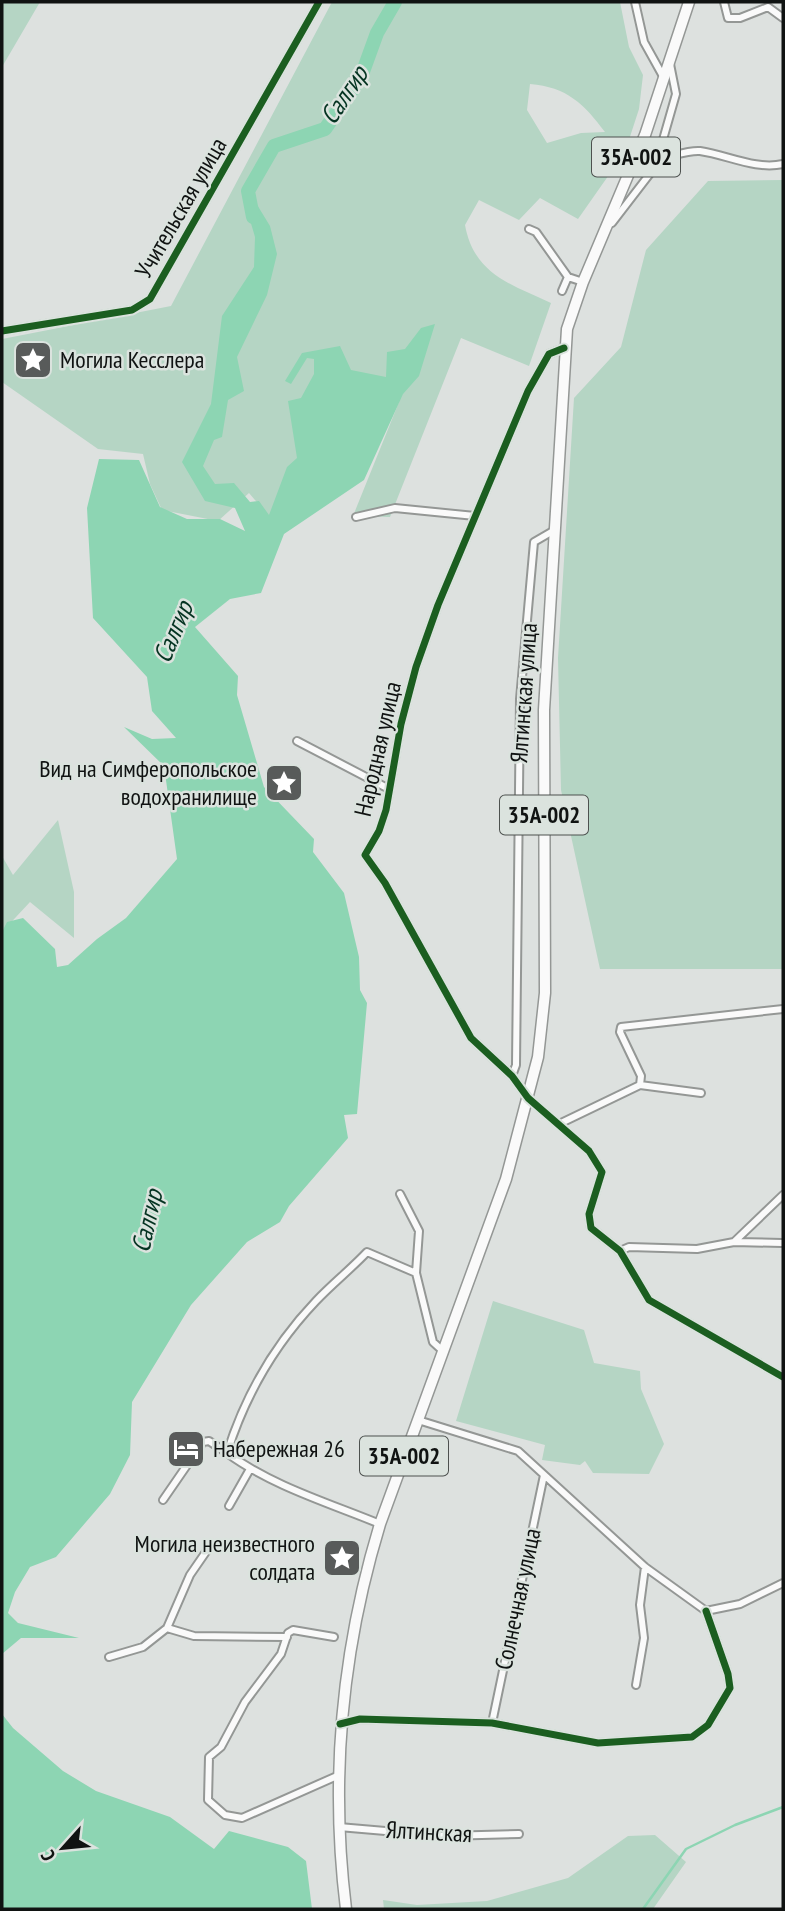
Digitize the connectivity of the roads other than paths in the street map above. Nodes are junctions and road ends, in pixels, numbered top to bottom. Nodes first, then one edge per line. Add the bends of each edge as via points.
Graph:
1 (319, 2) edge
2 (635, 2) edge
3 (690, 2) edge
4 (724, 2) edge
5 (783, 18) edge
6 (670, 63) junction
7 (665, 80) junction
8 (783, 164) edge
9 (656, 166) junction
10 (529, 229) dead end
11 (604, 233) junction
12 (568, 277) junction
13 (583, 282) junction
14 (562, 291) dead end
15 (2, 331) edge
16 (564, 348) junction
17 (475, 516) junction
18 (356, 517) dead end
19 (553, 531) junction
20 (297, 741) dead end
21 (389, 789) junction
22 (783, 1009) edge
23 (512, 1076) junction
24 (640, 1085) junction
25 (701, 1093) dead end
26 (528, 1098) junction
27 (559, 1124) junction
28 (400, 1194) dead end
29 (783, 1195) edge
30 (734, 1242) junction
31 (782, 1242) edge
32 (620, 1251) junction
33 (416, 1273) junction
34 (444, 1352) junction
35 (783, 1377) edge
36 (418, 1420) junction
37 (227, 1453) junction
38 (250, 1469) junction
39 (544, 1475) junction
40 (163, 1500) dead end
41 (229, 1506) dead end
42 (380, 1524) junction
43 (210, 1546) dead end
44 (645, 1567) junction
45 (783, 1583) edge
46 (706, 1611) junction
47 (167, 1629) junction
48 (287, 1637) junction
49 (334, 1637) dead end
50 (109, 1657) dead end
51 (636, 1685) dead end
52 (492, 1723) junction
53 (340, 1724) junction
54 (337, 1776) junction
55 (339, 1827) junction
56 (519, 1834) dead end
57 (345, 1909) edge

1 - 15 street, Учительская улица via 150,299 132,310
2 - 7 street via 644,42
3 - 6 main road, 35А-002
4 - 5 street via 728,18 768,7
6 - 7 main road, 35А-002
6 - 9 street via 676,94
7 - 11 main road, 35А-002
8 - 9 street via 737,162 698,151 662,158
9 - 11 street
10 - 12 street via 536,232
11 - 13 main road, 35А-002
12 - 13 street
12 - 14 street
13 - 16 main road, 35А-002
16 - 17 street, Народная улица via 549,354 528,391
16 - 19 main road, 35А-002
17 - 18 street via 395,509
17 - 21 street, Народная улица via 416,667
19 - 23 street, Ялтинская улица via 534,542 520,699 516,1065
19 - 26 main road, 35А-002 via 544,710 545,993
20 - 21 street
21 - 23 street, Народная улица via 379,831 365,855 471,1038
22 - 24 street via 621,1027
23 - 26 street, Народная улица
24 - 25 street
24 - 27 street
26 - 27 street, Народная улица
26 - 34 main road, 35А-002 via 506,1179
27 - 32 street, Народная улица via 589,1152 602,1172 588,1221
28 - 33 street via 419,1231
29 - 30 street
30 - 31 street
30 - 32 street via 697,1249 629,1247
32 - 35 street via 649,1300
33 - 34 street via 433,1342
33 - 37 street via 367,1252 318,1298 260,1375
34 - 36 main road, 35А-002
36 - 39 street via 518,1451
36 - 42 main road, 35А-002
37 - 38 street
37 - 40 street via 203,1442
38 - 41 street
38 - 42 street
39 - 44 street
39 - 52 street, Солнечная улица
42 - 53 main road, 35А-002 via 365,1573
43 - 47 street via 190,1574
44 - 46 street
44 - 51 street
45 - 46 street via 740,1604
46 - 52 street via 730,1688 708,1725 692,1737 598,1743
47 - 48 street via 194,1636
47 - 50 street via 144,1647
48 - 49 street via 293,1630
48 - 54 street via 281,1654 209,1758 208,1800 225,1815 242,1818
52 - 53 street via 360,1719
53 - 54 main road, 35А-002
54 - 55 main road, 35А-002
55 - 56 street, Ялтинская via 443,1836
55 - 57 main road, 35А-002

